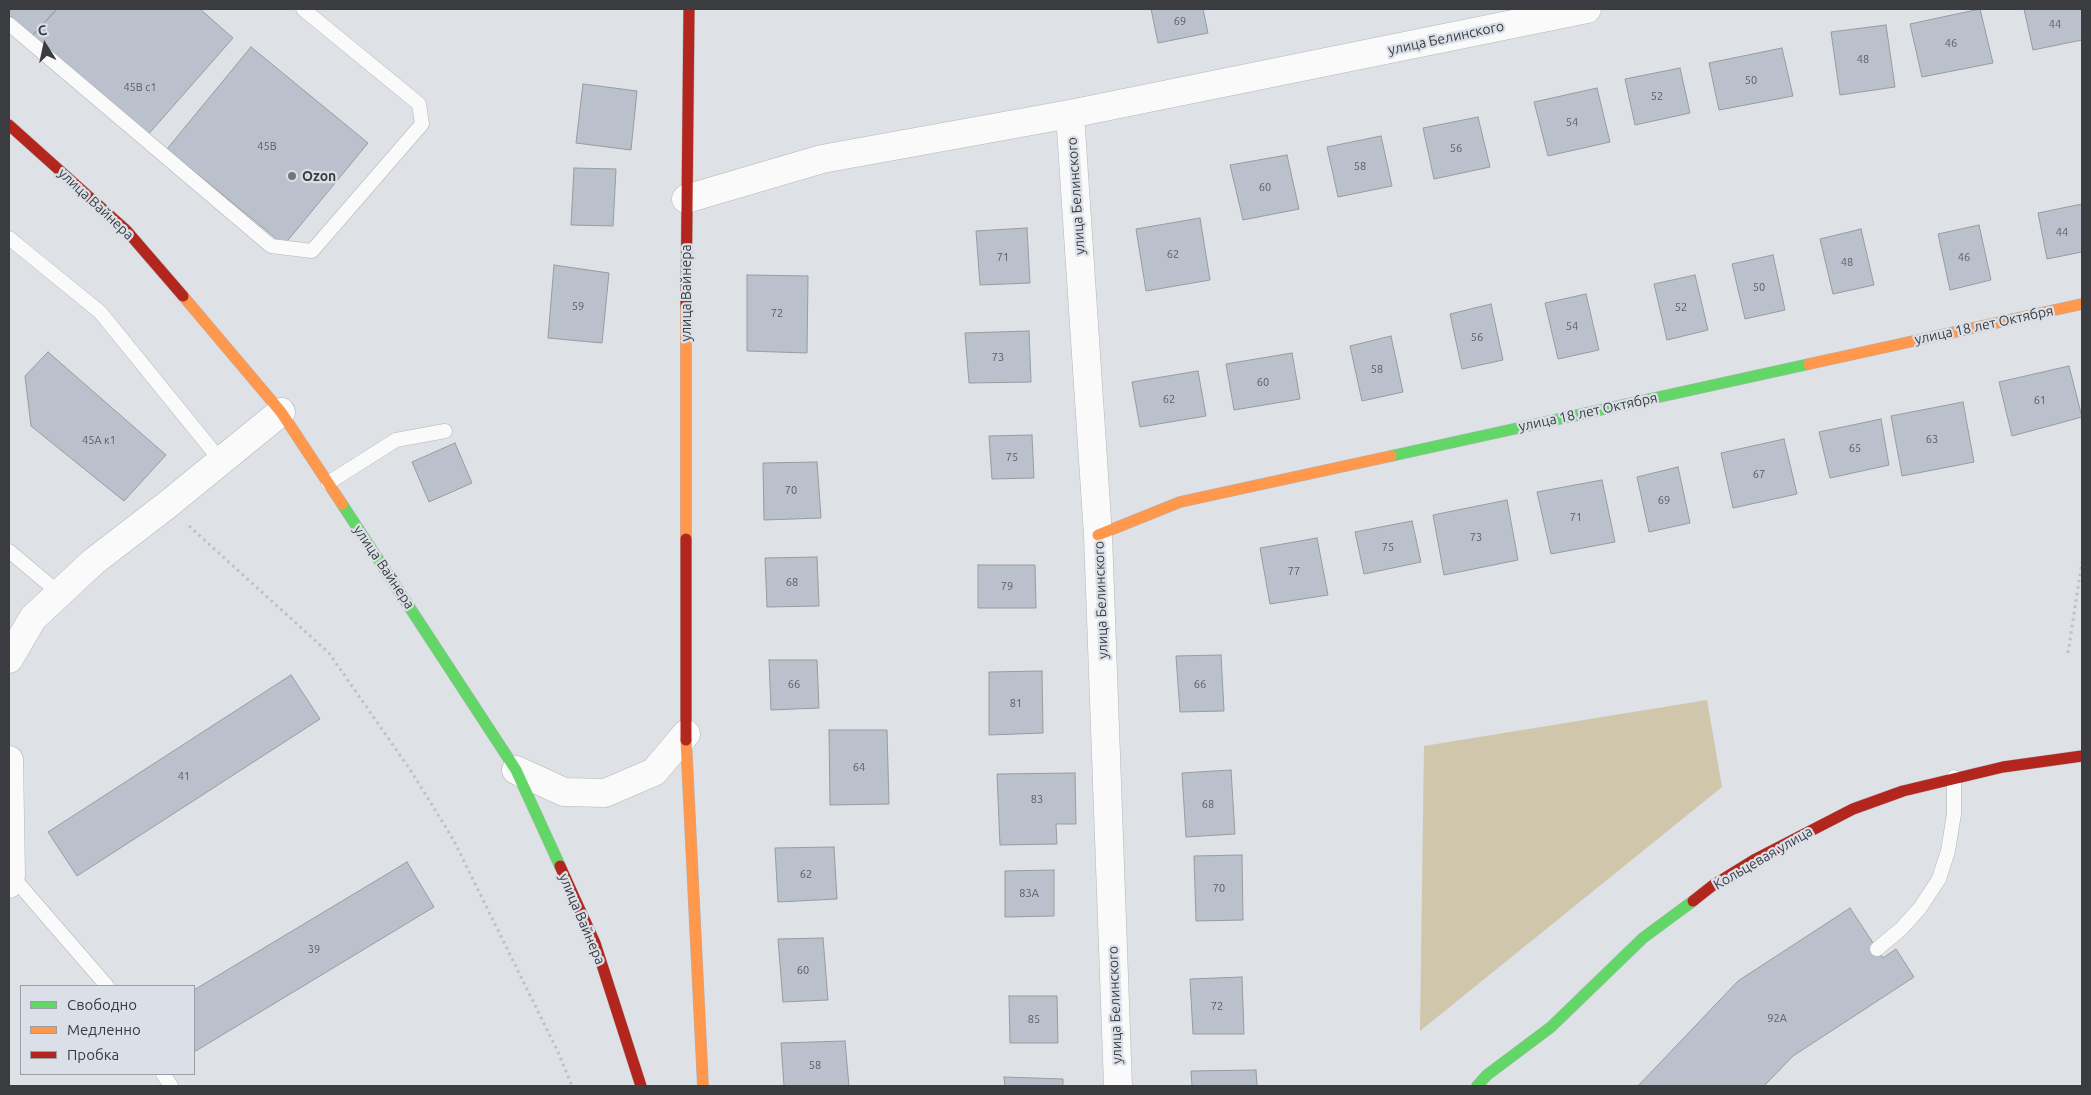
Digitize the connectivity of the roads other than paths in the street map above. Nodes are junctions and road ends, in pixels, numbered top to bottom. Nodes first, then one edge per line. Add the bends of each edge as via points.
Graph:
1 (303, 9) edge
2 (689, 9) edge
3 (1587, 9) edge
4 (9, 24) edge
5 (1070, 114) junction
6 (9, 125) edge
7 (686, 199) junction
8 (9, 238) edge
9 (2082, 304) edge
10 (281, 412) junction
11 (445, 431) dead end
12 (221, 461) junction
13 (328, 483) junction
14 (1098, 535) junction
15 (9, 551) edge
16 (59, 593) junction
17 (9, 659) edge
18 (686, 734) junction
19 (2082, 756) edge
20 (9, 760) edge
21 (516, 770) junction
22 (1954, 777) junction
23 (10, 879) edge
24 (1877, 949) dead end
25 (106, 985) edge
26 (164, 1075) edge
27 (171, 1086) edge
28 (642, 1086) edge
29 (703, 1086) edge
30 (1118, 1086) edge
31 (1477, 1086) edge

1 - 4 lane via 419,104 422,124 312,251 271,246
2 - 7 street, улица Вайнера
3 - 5 street, улица Белинского
5 - 7 street, улица Белинского via 822,159
5 - 14 street, улица Белинского
6 - 10 street, улица Вайнера via 126,230
7 - 18 street, улица Вайнера
8 - 12 lane via 100,312
9 - 14 street, улица 18 лет Октября via 1180,502
10 - 12 street
10 - 13 street, улица Вайнера
11 - 13 lane via 396,440
12 - 16 street via 93,562
13 - 21 street, улица Вайнера
14 - 30 street, улица Белинского
15 - 16 lane
16 - 17 street via 33,618
18 - 21 street via 654,772 605,793 564,792
18 - 29 street, улица Вайнера
19 - 22 street, Кольцевая улица
20 - 23 street
21 - 28 street, улица Вайнера via 595,943
22 - 24 lane via 1954,814 1939,879 1920,908
22 - 31 street, Кольцевая улица via 1903,790 1853,809 1754,860 1712,886 1643,938 1551,1026
23 - 25 lane
26 - 27 lane

